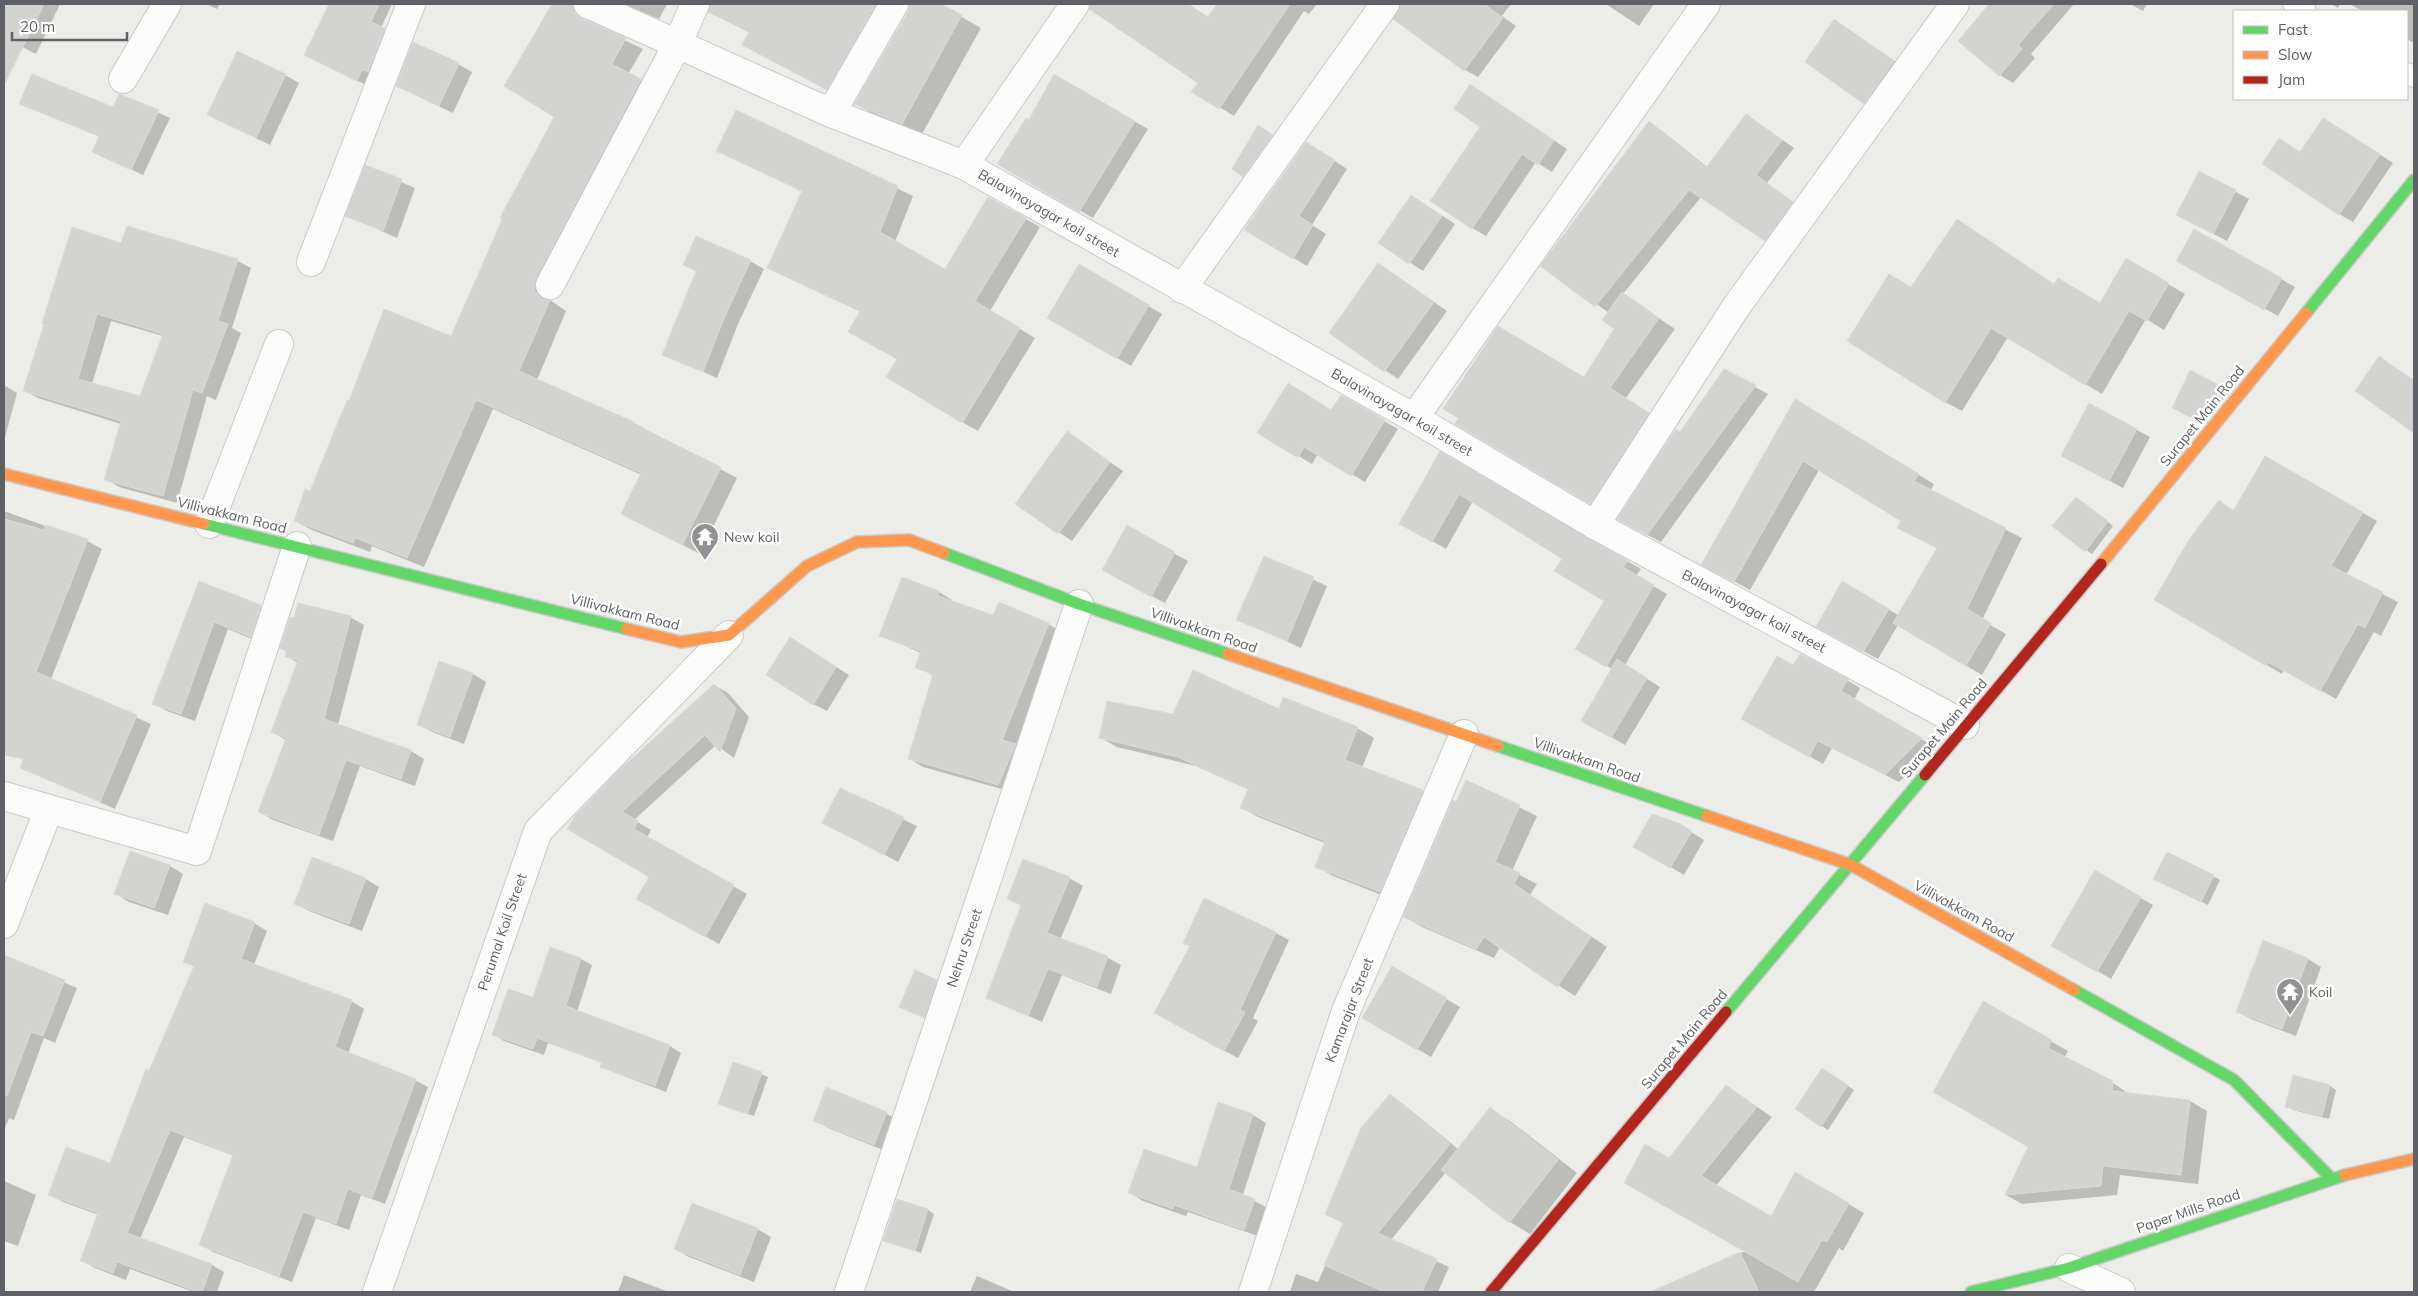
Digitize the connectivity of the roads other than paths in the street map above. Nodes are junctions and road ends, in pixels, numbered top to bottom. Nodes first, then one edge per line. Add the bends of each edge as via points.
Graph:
1 (167, 4) edge
2 (411, 4) edge
3 (588, 4) edge
4 (695, 4) edge
5 (894, 4) edge
6 (1075, 4) edge
7 (1385, 4) edge
8 (1706, 4) edge
9 (1955, 4) edge
10 (2293, 4) edge
11 (2304, 10) edge
12 (677, 45) junction
13 (122, 79) dead end
14 (831, 113) junction
15 (964, 165) junction
16 (2414, 180) edge
17 (311, 262) dead end
18 (550, 285) dead end
19 (1182, 289) junction
20 (279, 344) dead end
21 (1414, 418) junction
22 (4, 474) edge
23 (209, 524) junction
24 (1595, 525) junction
25 (297, 546) junction
26 (1079, 604) junction
27 (729, 635) junction
28 (1965, 725) junction
29 (1464, 734) junction
30 (4, 796) edge
31 (49, 809) junction
32 (1851, 865) junction
33 (4, 924) edge
34 (2414, 1159) edge
35 (2331, 1178) junction
36 (2069, 1268) junction
37 (1980, 1291) edge
38 (377, 1292) edge
39 (849, 1292) edge
40 (1254, 1292) edge
41 (1492, 1292) edge
42 (2120, 1292) edge

1 - 13 street
2 - 17 street
3 - 12 street, Balavinayagar koil street
4 - 12 street
5 - 14 street
6 - 15 street
7 - 19 street
8 - 21 street
9 - 24 street via 1736,307
10 - 11 lane
12 - 14 street, Balavinayagar koil street
12 - 18 street
14 - 15 street, Balavinayagar koil street
15 - 19 street, Balavinayagar koil street
16 - 28 street, Surapet Main Road
19 - 21 street, Balavinayagar koil street
20 - 23 street
21 - 24 street, Balavinayagar koil street
22 - 23 street, Villivakkam Road
23 - 25 street, Villivakkam Road
24 - 28 street, Balavinayagar koil street
25 - 27 street, Villivakkam Road via 681,642
25 - 31 street via 197,851
26 - 27 street, Villivakkam Road via 909,540 857,542 807,566
26 - 29 street, Villivakkam Road
26 - 39 street, Nehru Street
27 - 38 street, Perumal Koil Street via 538,831
28 - 32 street, Surapet Main Road
29 - 32 street, Villivakkam Road
29 - 40 street, Kamarajar Street via 1346,1011
30 - 31 street
31 - 33 street
32 - 35 street, Villivakkam Road via 2234,1080
32 - 41 street, Surapet Main Road
34 - 35 street, Paper Mills Road
35 - 36 street, Paper Mills Road
36 - 37 street, Paper Mills Road
36 - 42 street

